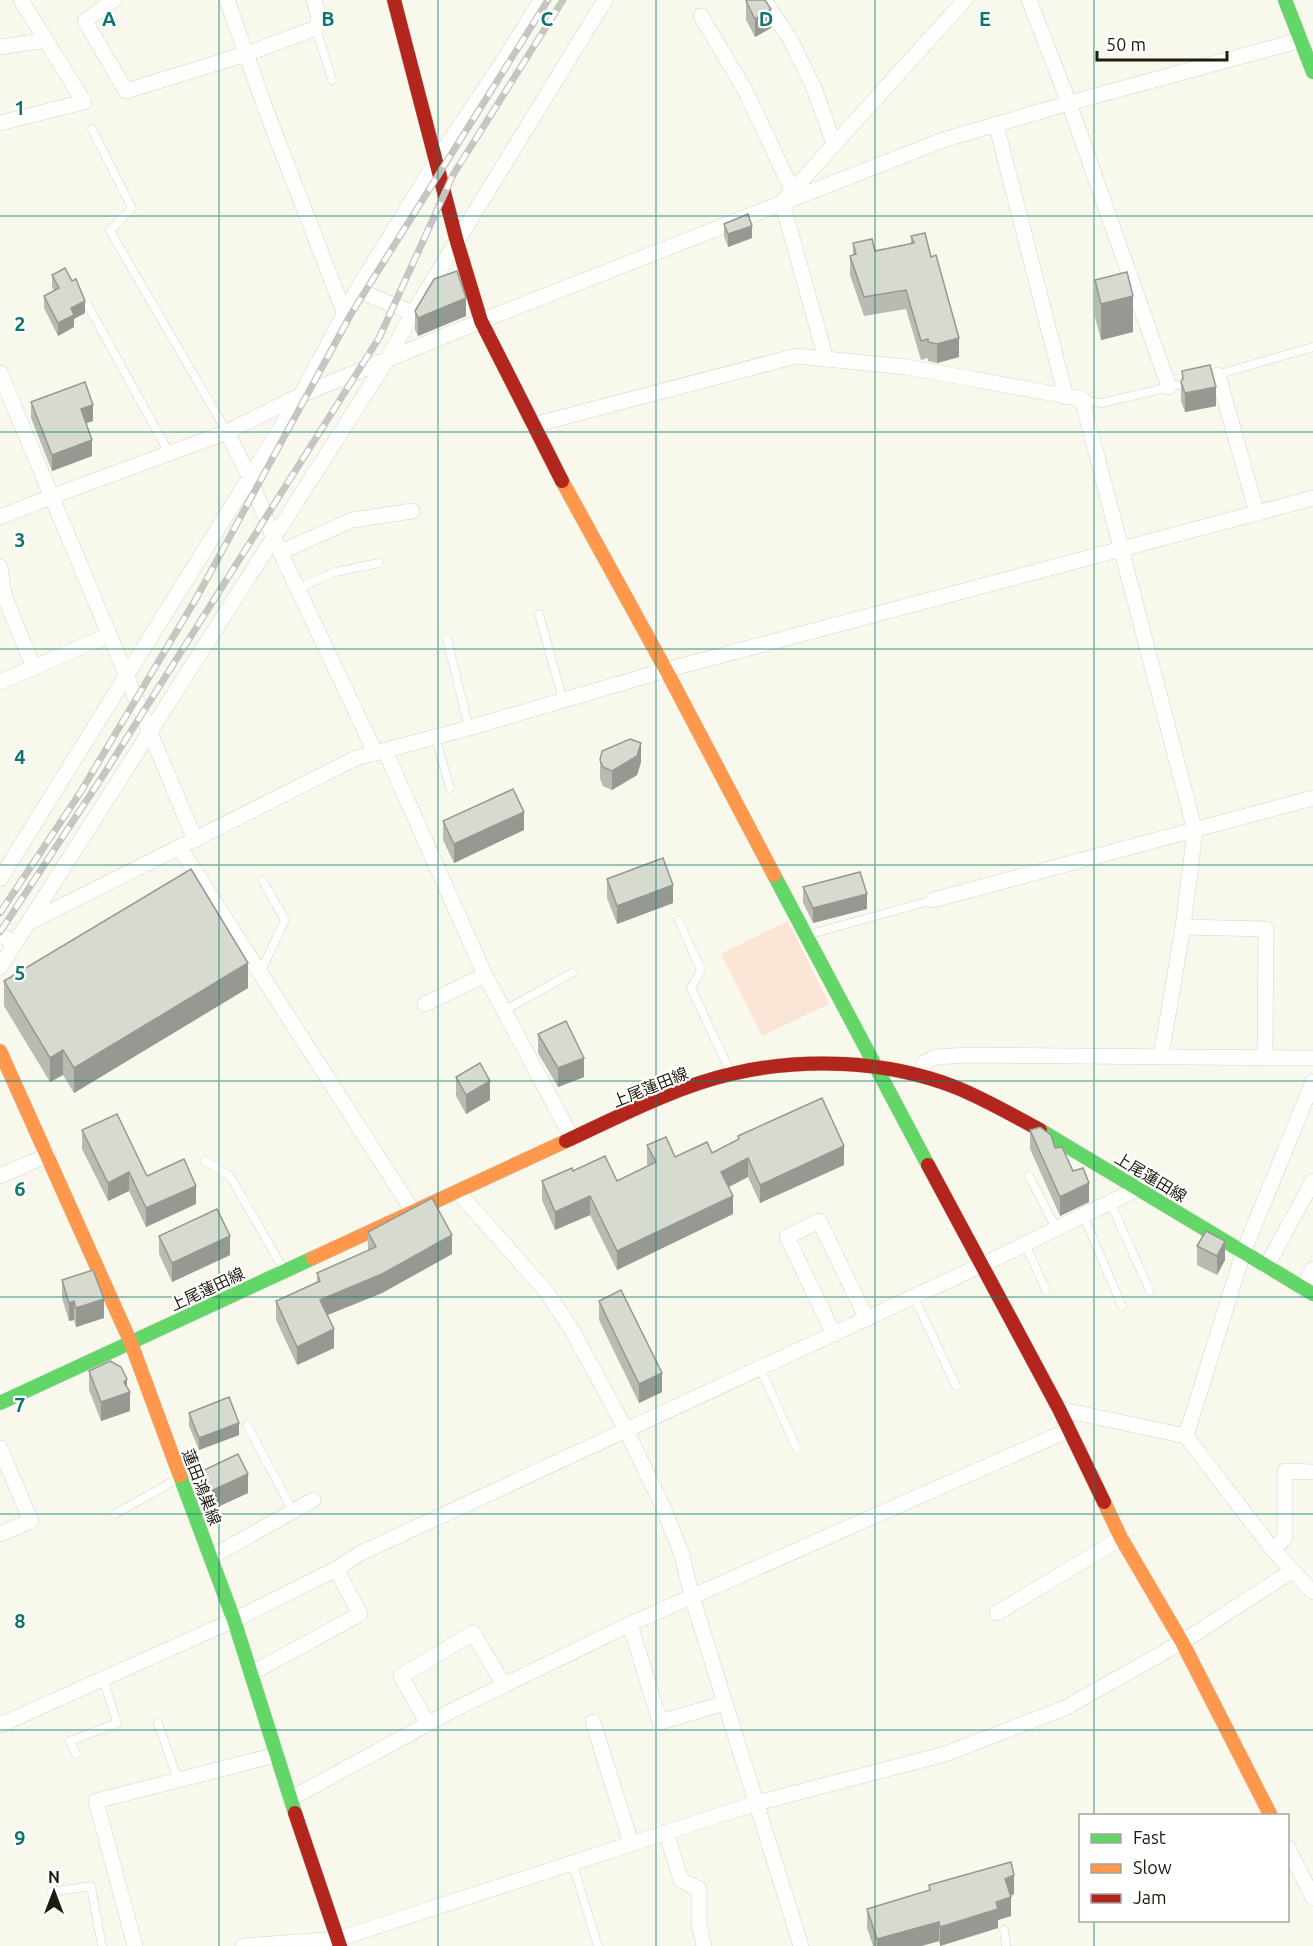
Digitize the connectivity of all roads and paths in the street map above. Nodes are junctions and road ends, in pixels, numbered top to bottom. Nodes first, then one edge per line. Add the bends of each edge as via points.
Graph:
1 (21, 0) edge
2 (114, 0) edge
3 (227, 0) edge
4 (314, 0) edge
5 (394, 0) edge
6 (541, 0) edge
7 (605, 0) edge
8 (764, 0) edge
9 (965, 0) edge
10 (1029, 0) edge
11 (1285, 0) edge
12 (701, 16) dead end
13 (316, 28) junction
14 (46, 40) junction
15 (1301, 40) junction
16 (0, 47) edge
17 (246, 54) junction
18 (1313, 72) edge
19 (332, 80) dead end
20 (1069, 103) junction
21 (0, 123) edge
22 (996, 124) junction
23 (92, 129) dead end
24 (834, 144) junction
25 (437, 160) junction
26 (792, 190) junction
27 (782, 202) junction
28 (457, 242) junction
29 (357, 290) junction
30 (86, 302) edge
31 (344, 312) junction
32 (413, 313) junction
33 (481, 321) junction
34 (1313, 347) edge
35 (826, 359) junction
36 (387, 360) junction
37 (0, 373) edge
38 (1213, 376) joint
39 (1198, 380) edge
40 (1169, 387) junction
41 (301, 394) junction
42 (5, 398) edge
43 (1074, 398) junction
44 (533, 425) junction
45 (227, 432) junction
46 (169, 453) junction
47 (250, 478) junction
48 (53, 496) junction
49 (1313, 498) edge
50 (412, 511) dead end
51 (1257, 514) junction
52 (0, 518) edge
53 (278, 545) junction
54 (1122, 550) junction
55 (379, 563) dead end
56 (0, 567) edge
57 (297, 589) junction
58 (539, 614) dead end
59 (109, 635) junction
60 (447, 639) dead end
61 (34, 668) junction
62 (666, 670) junction
63 (126, 676) junction
64 (0, 682) edge
65 (563, 700) junction
66 (469, 728) junction
67 (148, 732) junction
68 (435, 736) junction
69 (380, 752) junction
70 (450, 788) dead end
71 (1313, 798) edge
72 (1195, 831) junction
73 (195, 840) junction
74 (180, 848) junction
75 (0, 879) edge
76 (263, 882) dead end
77 (933, 900) joint
78 (679, 921) dead end
79 (28, 923) junction
80 (1183, 927) junction
81 (0, 934) edge
82 (805, 935) junction
83 (15, 944) junction
84 (0, 967) edge
85 (260, 973) junction
86 (572, 973) dead end
87 (485, 975) junction
88 (425, 1004) dead end
89 (503, 1011) junction
90 (0, 1051) edge
91 (1161, 1056) junction
92 (1265, 1056) junction
93 (1313, 1058) edge
94 (875, 1067) junction
95 (731, 1074) junction
96 (919, 1076) junction
97 (1313, 1082) edge
98 (572, 1138) junction
99 (48, 1155) junction
100 (205, 1161) dead end
101 (0, 1176) edge
102 (1029, 1176) dead end
103 (1313, 1180) edge
104 (1139, 1188) junction
105 (458, 1192) junction
106 (1110, 1202) junction
107 (414, 1213) junction
108 (1083, 1215) junction
109 (1056, 1228) junction
110 (1025, 1244) junction
111 (1243, 1253) junction
112 (982, 1265) junction
113 (1266, 1267) junction
114 (1313, 1269) edge
115 (285, 1272) junction
116 (1046, 1290) dead end
117 (1150, 1291) dead end
118 (1308, 1291) edge
119 (914, 1297) junction
120 (1122, 1306) dead end
121 (867, 1319) junction
122 (834, 1334) junction
123 (131, 1343) junction
124 (760, 1368) junction
125 (956, 1386) dead end
126 (0, 1403) edge
127 (1059, 1409) junction
128 (247, 1425) dead end
129 (626, 1430) junction
130 (1069, 1430) junction
131 (1186, 1436) junction
132 (0, 1448) edge
133 (797, 1449) dead end
134 (1313, 1472) edge
135 (181, 1477) junction
136 (313, 1500) dead end
137 (293, 1511) junction
138 (115, 1514) dead end
139 (0, 1534) edge
140 (1121, 1538) junction
141 (1273, 1550) junction
142 (211, 1557) junction
143 (336, 1569) junction
144 (1292, 1571) junction
145 (1313, 1592) edge
146 (692, 1597) junction
147 (997, 1613) dead end
148 (234, 1620) junction
149 (630, 1624) junction
150 (1182, 1642) junction
151 (252, 1673) junction
152 (103, 1679) junction
153 (504, 1685) junction
154 (725, 1703) junction
155 (593, 1722) dead end
156 (158, 1723) dead end
157 (428, 1724) junction
158 (0, 1725) edge
159 (76, 1754) dead end
160 (276, 1755) junction
161 (178, 1780) junction
162 (290, 1799) junction
163 (757, 1803) junction
164 (1270, 1814) edge
165 (666, 1832) junction
166 (631, 1843) junction
167 (1289, 1852) edge
168 (572, 1862) junction
169 (51, 1892) dead end
170 (1313, 1898) edge
171 (1004, 1930) dead end
172 (339, 1942) edge
173 (102, 1946) edge
174 (135, 1946) edge
175 (243, 1946) edge
176 (598, 1946) edge
177 (704, 1946) edge
178 (801, 1946) edge
179 (1006, 1946) edge

1 - 14 street
2 - 17 street via 85,21 126,91
3 - 17 street
4 - 13 street via 319,18
5 - 25 main road
6 - 25 street
7 - 28 street
8 - 24 street via 814,88
9 - 24 street
10 - 20 street
11 - 15 main road
12 - 26 street via 745,90
13 - 17 street
13 - 19 lane
14 - 16 street
14 - 21 street via 84,102
15 - 18 main road
15 - 20 street
17 - 31 street
20 - 22 street
20 - 40 street
22 - 27 street via 943,140
22 - 43 street
23 - 45 lane via 132,208 110,231
24 - 26 street
25 - 28 main road
25 - 29 street
26 - 27 street
27 - 33 street
27 - 35 street
28 - 32 street
28 - 33 main road
29 - 31 street
29 - 32 street
30 - 46 lane
31 - 41 street
32 - 36 street
33 - 36 street
33 - 44 main road
34 - 38 lane
35 - 43 street via 907,367
35 - 44 street via 796,356
36 - 41 street
36 - 53 street
37 - 42 street
38 - 51 street
39 - 40 lane
40 - 43 lane via 1102,403
41 - 45 street
41 - 47 street
42 - 48 street
43 - 54 street
44 - 62 main road
45 - 46 street
45 - 47 street
46 - 48 street
47 - 53 street
47 - 63 street
48 - 52 street
48 - 59 street
49 - 51 street
50 - 53 street via 352,520
51 - 54 street
53 - 57 street
53 - 67 street
54 - 62 street
54 - 72 street
55 - 57 lane via 335,572
56 - 61 street via 4,595
57 - 69 street
58 - 65 lane
59 - 61 street
59 - 63 street
60 - 66 lane
61 - 64 street
62 - 65 street
62 - 82 main road
63 - 67 street
63 - 75 street
65 - 66 street
66 - 68 street
67 - 73 street
67 - 79 street
68 - 69 street
68 - 70 lane
69 - 73 street via 356,758
69 - 87 street
71 - 72 street
72 - 77 street
72 - 80 street
73 - 74 street
74 - 79 street
74 - 85 street
76 - 85 lane via 285,920
77 - 82 lane
78 - 95 lane via 701,970 691,988
79 - 83 street
80 - 91 street
80 - 92 street via 1266,929
81 - 83 street
82 - 94 main road
83 - 84 street
85 - 107 street
86 - 89 lane
87 - 88 street
87 - 89 street
89 - 98 street
90 - 99 main road, 蓮田鴻巣線
91 - 92 street
91 - 96 street via 947,1056 925,1062
92 - 93 street
94 - 95 main road, 上尾蓮田線 via 792,1065
94 - 96 main road, 上尾蓮田線
94 - 112 main road
95 - 98 main road, 上尾蓮田線 via 685,1088
96 - 104 main road, 上尾蓮田線 via 982,1098
97 - 111 street
98 - 105 main road, 上尾蓮田線
99 - 101 street
99 - 123 main road, 蓮田鴻巣線
100 - 115 lane via 230,1176
102 - 109 lane
103 - 113 street
104 - 106 street
104 - 111 main road, 上尾蓮田線
105 - 107 main road, 上尾蓮田線
105 - 129 street via 545,1290 572,1330
106 - 108 street
106 - 117 lane
107 - 115 main road, 上尾蓮田線
108 - 109 street
108 - 120 lane
109 - 110 street
110 - 112 street
110 - 116 lane
111 - 113 main road, 上尾蓮田線
111 - 131 street
112 - 119 street
112 - 127 main road
113 - 118 main road, 上尾蓮田線
114 - 118 street
115 - 123 main road, 上尾蓮田線
119 - 121 street
119 - 125 lane
121 - 122 street
121 - 122 street via 819,1221 787,1237
122 - 124 street
123 - 126 main road, 上尾蓮田線
123 - 135 main road, 蓮田鴻巣線
124 - 129 street
124 - 133 lane
127 - 130 main road
127 - 131 street
128 - 137 lane
129 - 143 street
129 - 146 street via 667,1516
130 - 140 main road
130 - 146 street
131 - 141 street
132 - 139 street via 31,1521
134 - 141 street via 1285,1471 1285,1538
135 - 138 lane
135 - 142 main road, 蓮田鴻巣線
136 - 137 street
137 - 142 street
140 - 147 street
140 - 150 main road
141 - 144 street
142 - 148 main road, 蓮田鴻巣線
143 - 148 street
143 - 151 street via 360,1614
144 - 145 street
144 - 150 street
146 - 149 street
146 - 154 street
148 - 151 main road, 蓮田鴻巣線
148 - 152 street
149 - 153 street
149 - 154 street via 660,1722
150 - 163 street via 1065,1708 945,1754
150 - 164 main road
151 - 160 main road, 蓮田鴻巣線
152 - 158 street
152 - 159 lane via 117,1723 70,1741
153 - 157 street
153 - 157 street via 473,1634 401,1676
154 - 163 street
155 - 166 street
156 - 161 lane
157 - 162 street
160 - 161 street
160 - 162 main road, 蓮田鴻巣線
161 - 174 street via 96,1801
162 - 172 main road, 蓮田鴻巣線
163 - 165 street
163 - 178 street
165 - 166 street
165 - 177 street via 681,1880 699,1890 699,1925
166 - 168 street
167 - 170 street
168 - 172 street
168 - 176 lane
169 - 173 lane via 91,1886
171 - 179 lane
172 - 175 street

